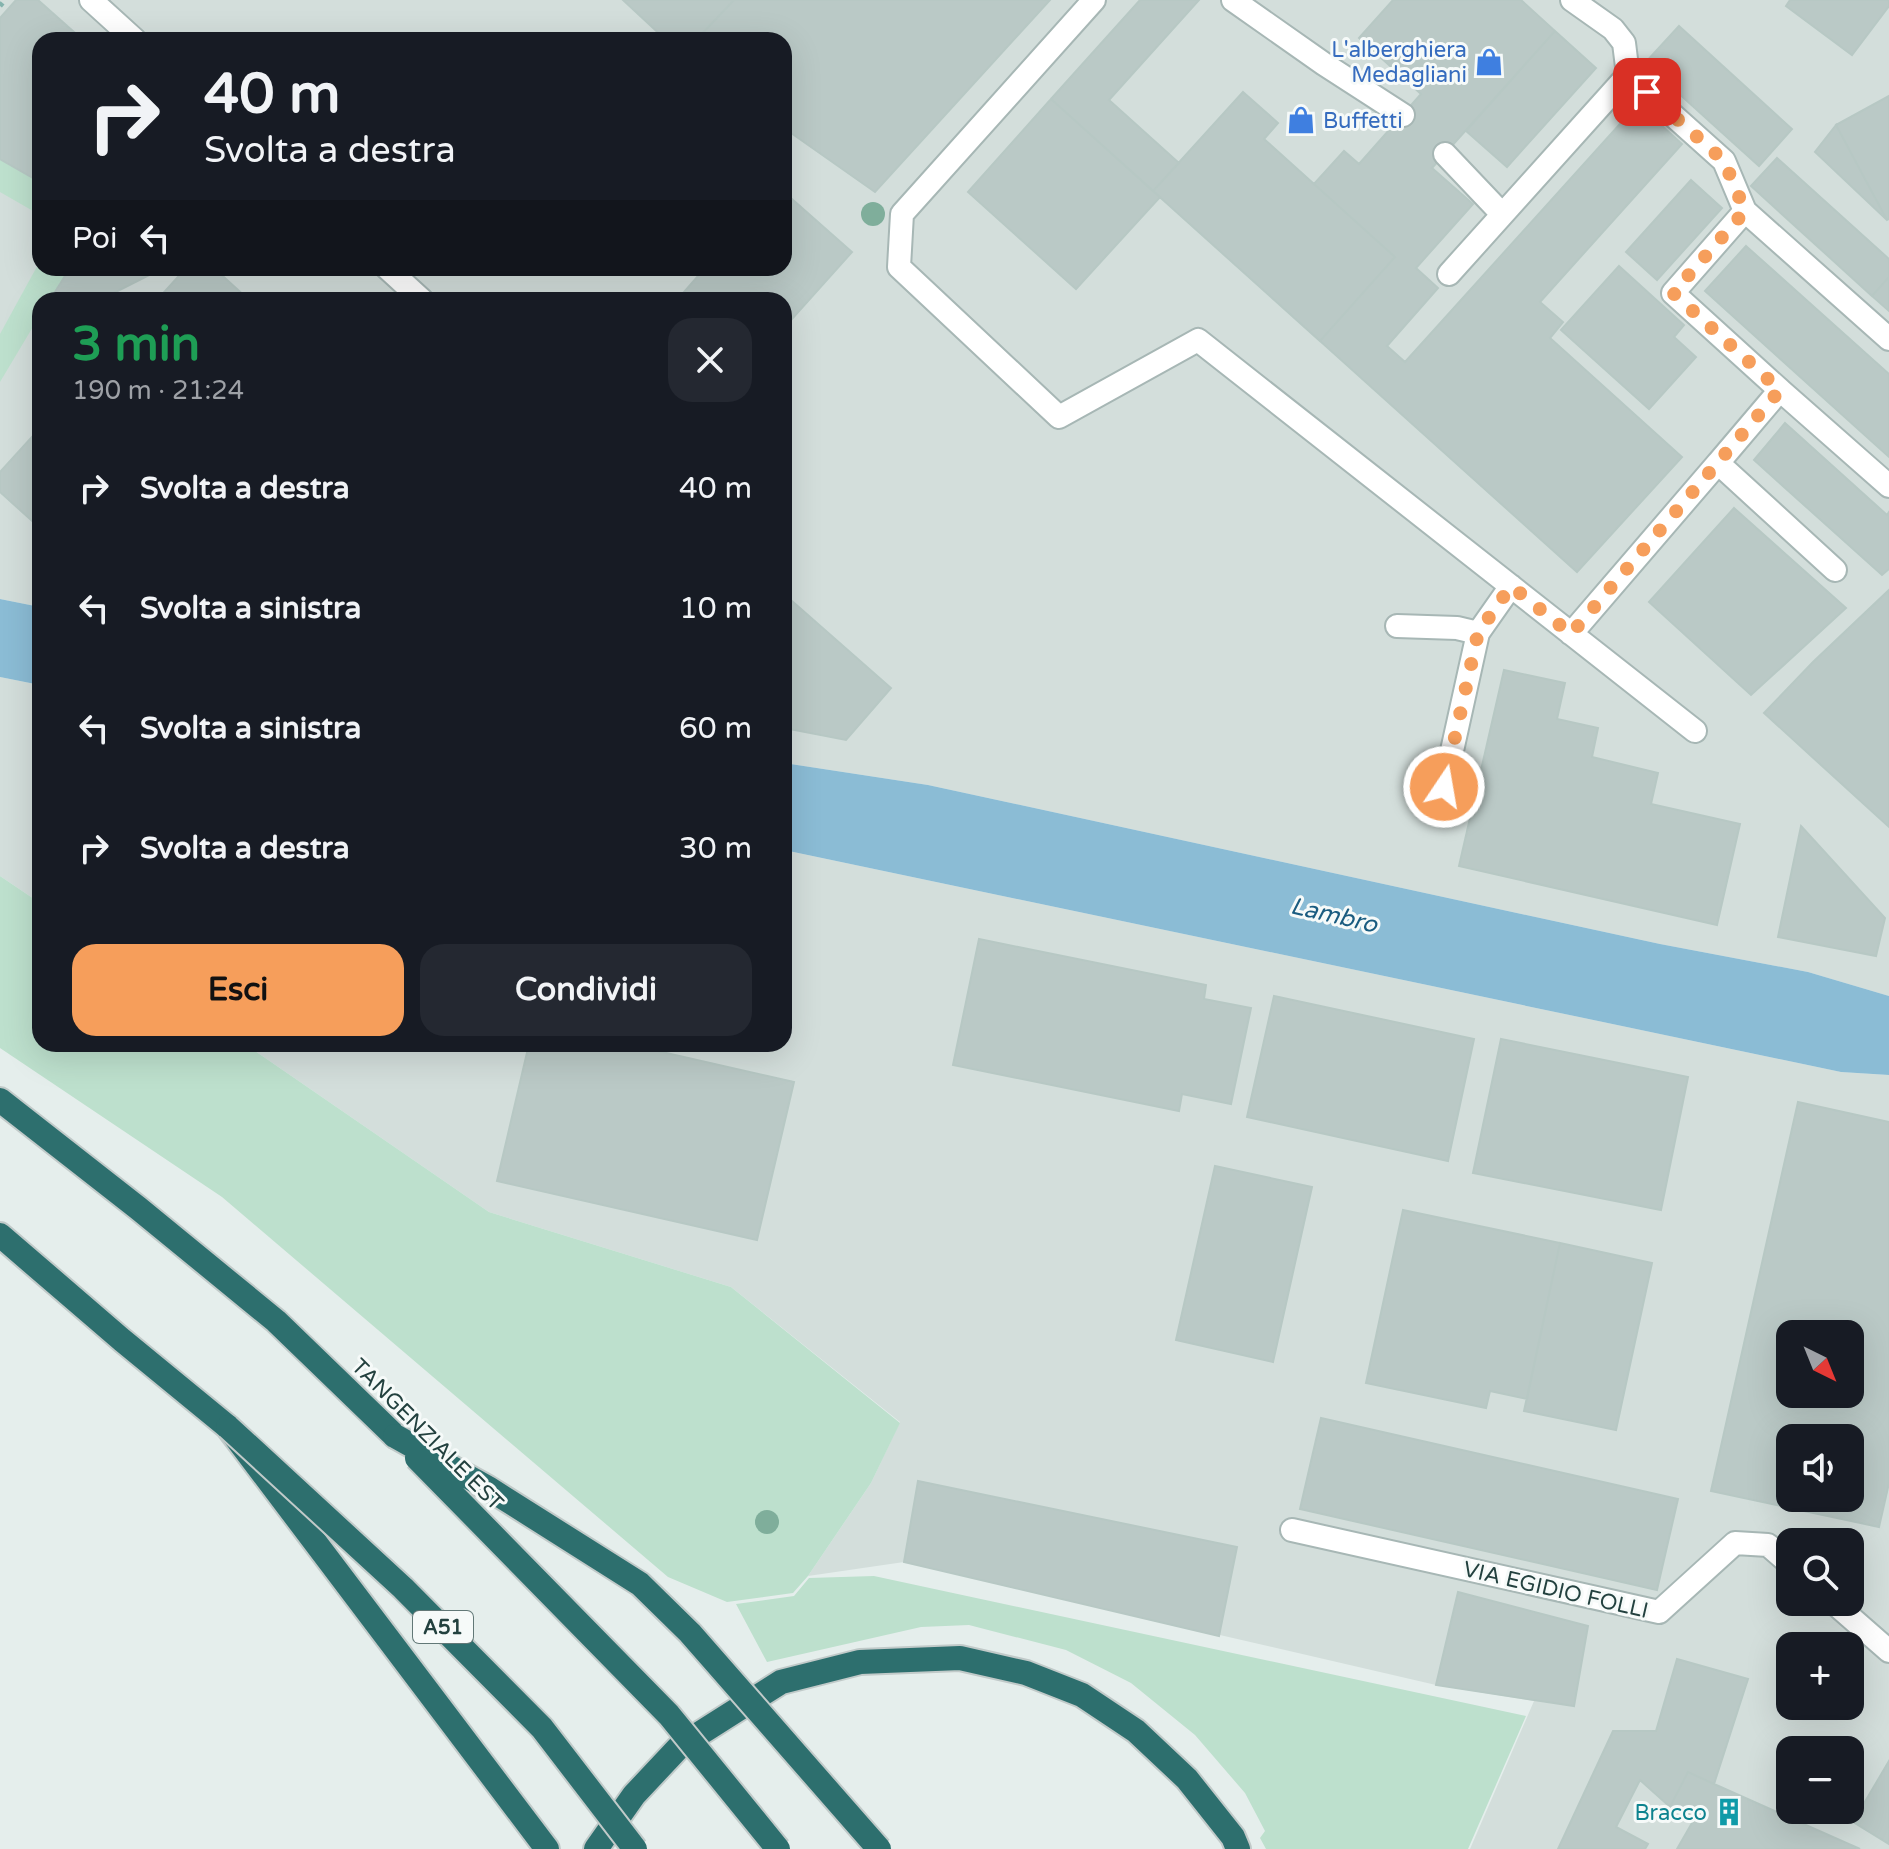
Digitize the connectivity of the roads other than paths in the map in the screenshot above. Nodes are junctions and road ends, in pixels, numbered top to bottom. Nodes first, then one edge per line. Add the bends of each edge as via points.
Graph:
1 (91, 0) edge
2 (1094, 0) edge
3 (1233, 0) edge
4 (1572, 0) edge
5 (126, 32) edge
6 (1628, 75) junction
7 (1403, 115) dead end
8 (1445, 154) dead end
9 (1745, 211) junction
10 (1502, 214) junction
11 (1449, 274) dead end
12 (396, 276) edge
13 (413, 292) edge
14 (1889, 339) edge
15 (1780, 390) junction
16 (1718, 463) junction
17 (1889, 486) edge
18 (1835, 570) dead end
19 (1511, 586) junction
20 (1397, 626) dead end
21 (1478, 633) junction
22 (1571, 634) junction
23 (1695, 731) dead end
24 (1444, 787) dead end
25 (0, 1100) edge
26 (0, 1235) edge
27 (228, 1427) junction
28 (395, 1436) junction
29 (1292, 1530) dead end
30 (1776, 1552) edge
31 (1849, 1616) edge
32 (1889, 1651) edge
33 (1235, 1843) edge
34 (547, 1849) edge
35 (596, 1849) edge
36 (635, 1849) edge
37 (778, 1849) edge
38 (879, 1849) edge

1 - 5 lane
2 - 19 lane via 902,214 899,267 1059,417 1198,340
3 - 7 lane
4 - 6 lane via 1624,43
6 - 9 lane via 1724,161
6 - 10 lane
8 - 10 lane
9 - 14 lane
9 - 15 lane via 1673,293
10 - 11 lane
12 - 13 lane
15 - 16 lane
15 - 17 lane
16 - 18 lane
16 - 22 lane
19 - 21 lane
19 - 22 lane
20 - 21 lane
21 - 24 lane
22 - 23 lane
25 - 28 highway, TANGENZIALE EST via 276,1321
26 - 27 highway, A51
27 - 34 highway, bridge
27 - 36 highway, A51, bridge via 403,1588 542,1728
28 - 37 highway, TANGENZIALE EST, bridge via 669,1715
28 - 38 highway, bridge via 640,1584 690,1633
29 - 30 lane, VIA EGIDIO FOLLI via 1659,1612 1735,1543 1768,1545
31 - 32 lane
33 - 35 highway via 1187,1779 1136,1731 1082,1695 1026,1673 960,1658 860,1662 781,1682 680,1746 634,1795

